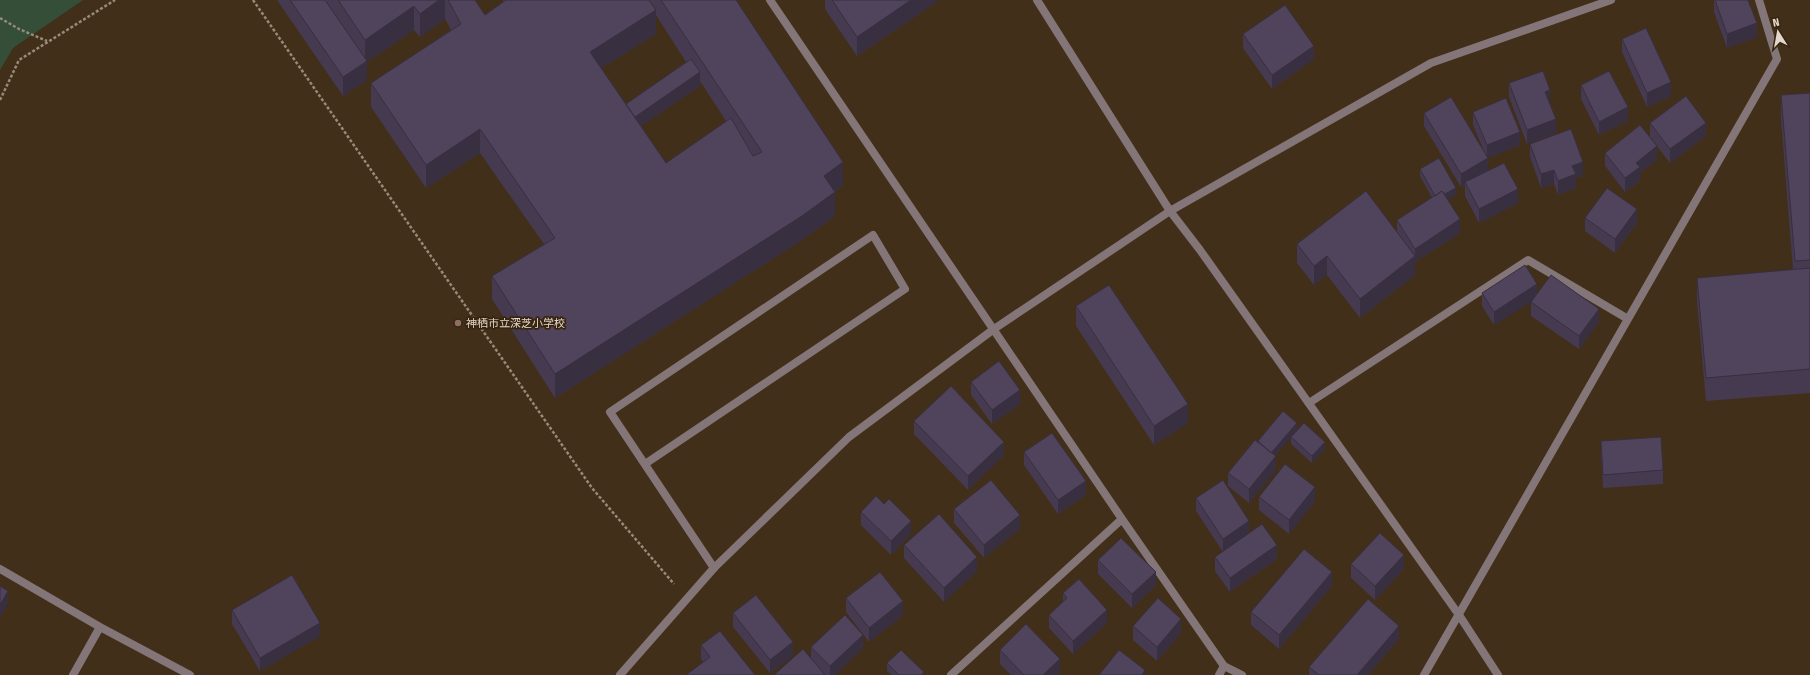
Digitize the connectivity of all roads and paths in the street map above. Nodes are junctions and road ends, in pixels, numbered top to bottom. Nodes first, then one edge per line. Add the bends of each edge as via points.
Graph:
1 (115, 0) edge
2 (253, 0) edge
3 (770, 0) edge
4 (1037, 0) edge
5 (1611, 0) edge
6 (1759, 0) edge
7 (0, 18) edge
8 (48, 42) junction
9 (0, 100) edge
10 (1170, 211) junction
11 (1628, 319) junction
12 (994, 329) junction
13 (1309, 403) junction
14 (646, 464) dead end
15 (1122, 519) junction
16 (714, 568) junction
17 (0, 569) edge
18 (687, 599) junction
19 (1459, 615) junction
20 (100, 627) junction
21 (1224, 666) junction
22 (73, 675) edge
23 (190, 675) edge
24 (620, 675) edge
25 (951, 675) edge
26 (1219, 675) edge
27 (1242, 675) edge
28 (1424, 675) edge
29 (1498, 675) edge

1 - 8 path
2 - 18 path via 592,488
3 - 12 street
4 - 10 street
5 - 10 street via 1431,63
6 - 11 street via 1777,59
7 - 8 path
8 - 9 path via 19,60
10 - 12 street
10 - 13 street
11 - 13 street via 1528,260
11 - 19 street
12 - 15 street
12 - 16 street via 849,437
13 - 19 street
14 - 16 street via 905,289 873,235 610,412
15 - 21 street
15 - 25 street
16 - 18 street
17 - 20 street
18 - 24 street
19 - 28 street
19 - 29 street
20 - 22 street
20 - 23 street
21 - 26 street
21 - 27 street

